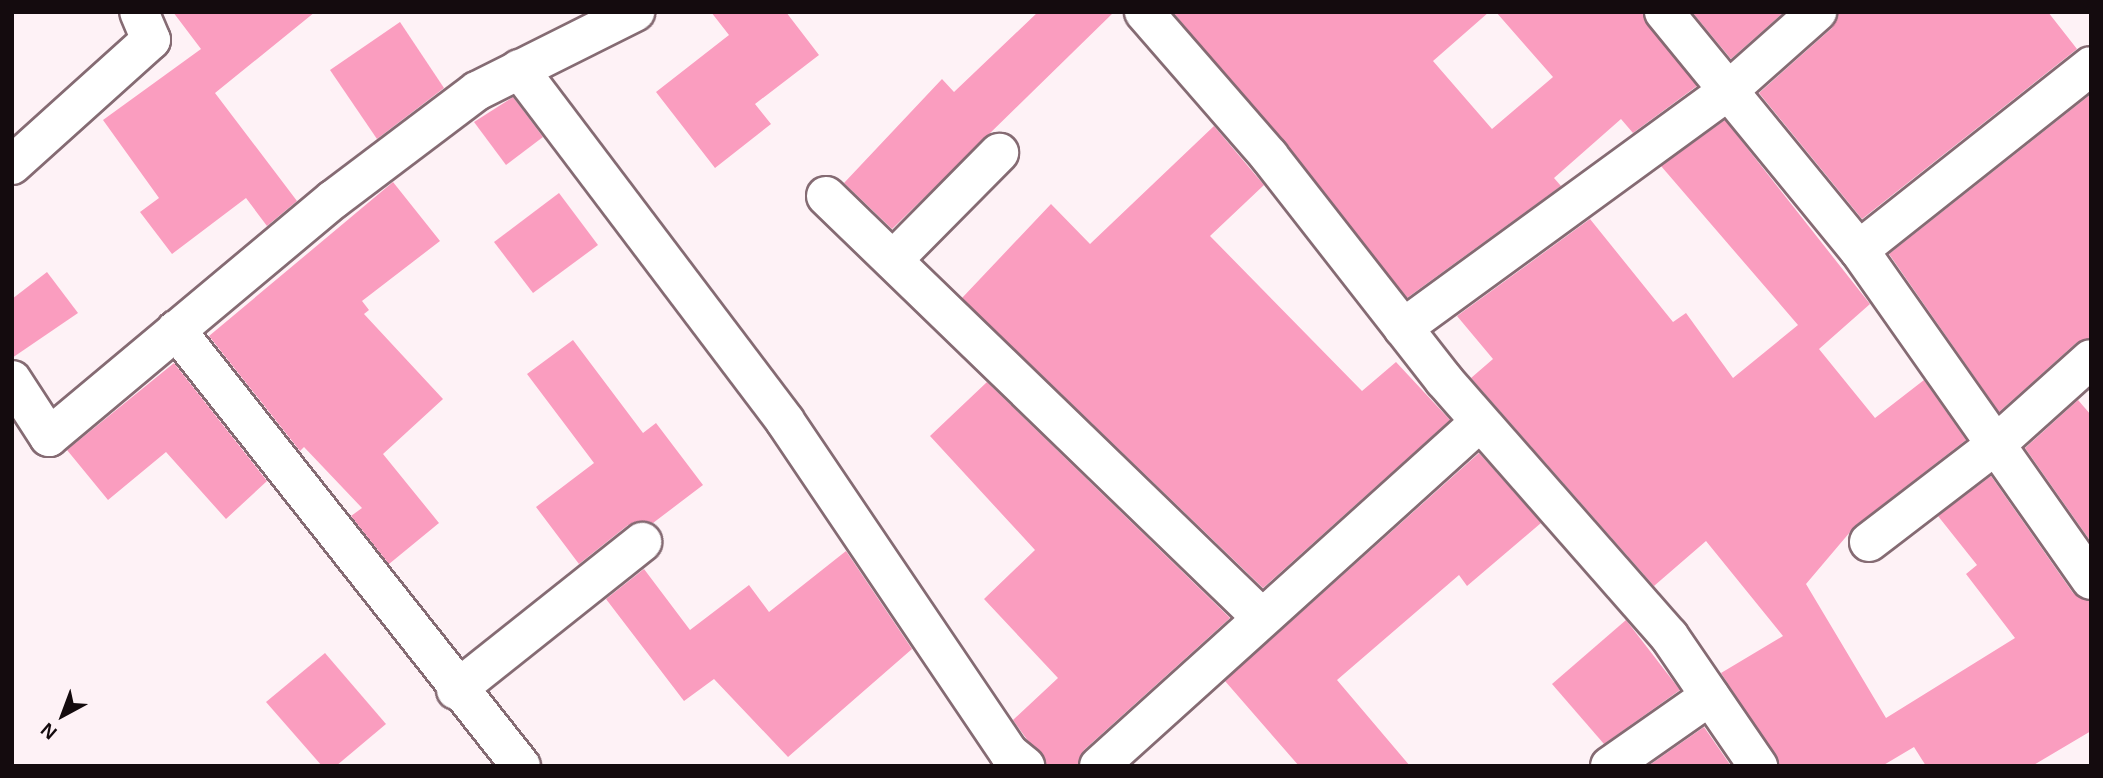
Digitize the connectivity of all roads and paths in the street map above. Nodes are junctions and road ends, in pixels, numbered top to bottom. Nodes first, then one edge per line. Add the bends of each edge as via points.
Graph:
1 (139, 12) edge
2 (635, 12) edge
3 (1144, 12) edge
4 (1664, 12) edge
5 (1817, 12) edge
6 (2091, 66) edge
7 (519, 69) junction
8 (1729, 90) junction
9 (999, 153) dead end
10 (12, 165) edge
11 (826, 196) dead end
12 (1859, 250) junction
13 (893, 260) junction
14 (1403, 328) junction
15 (176, 330) junction
16 (2091, 359) edge
17 (12, 380) edge
18 (1480, 422) junction
19 (1994, 446) junction
20 (642, 542) dead end
21 (1869, 542) dead end
22 (2091, 580) edge
23 (1260, 616) junction
24 (456, 690) junction
25 (1710, 696) junction
26 (521, 766) edge
27 (1025, 766) edge
28 (1100, 766) edge
29 (1610, 766) edge
30 (1758, 766) edge

1 - 10 street via 152,40
2 - 7 street
3 - 14 street via 1269,156
4 - 8 street
5 - 8 street
6 - 12 street
7 - 15 street via 477,91 334,199
7 - 27 street via 785,421 1009,752
8 - 12 street
8 - 14 street
9 - 13 street
11 - 13 street
12 - 19 street
13 - 23 street
14 - 18 street
15 - 17 street via 49,437
15 - 24 street
16 - 19 street
18 - 23 street
18 - 25 street via 1669,636
19 - 21 street
19 - 22 street
20 - 24 street
23 - 28 street
24 - 26 street
25 - 29 street
25 - 30 street

